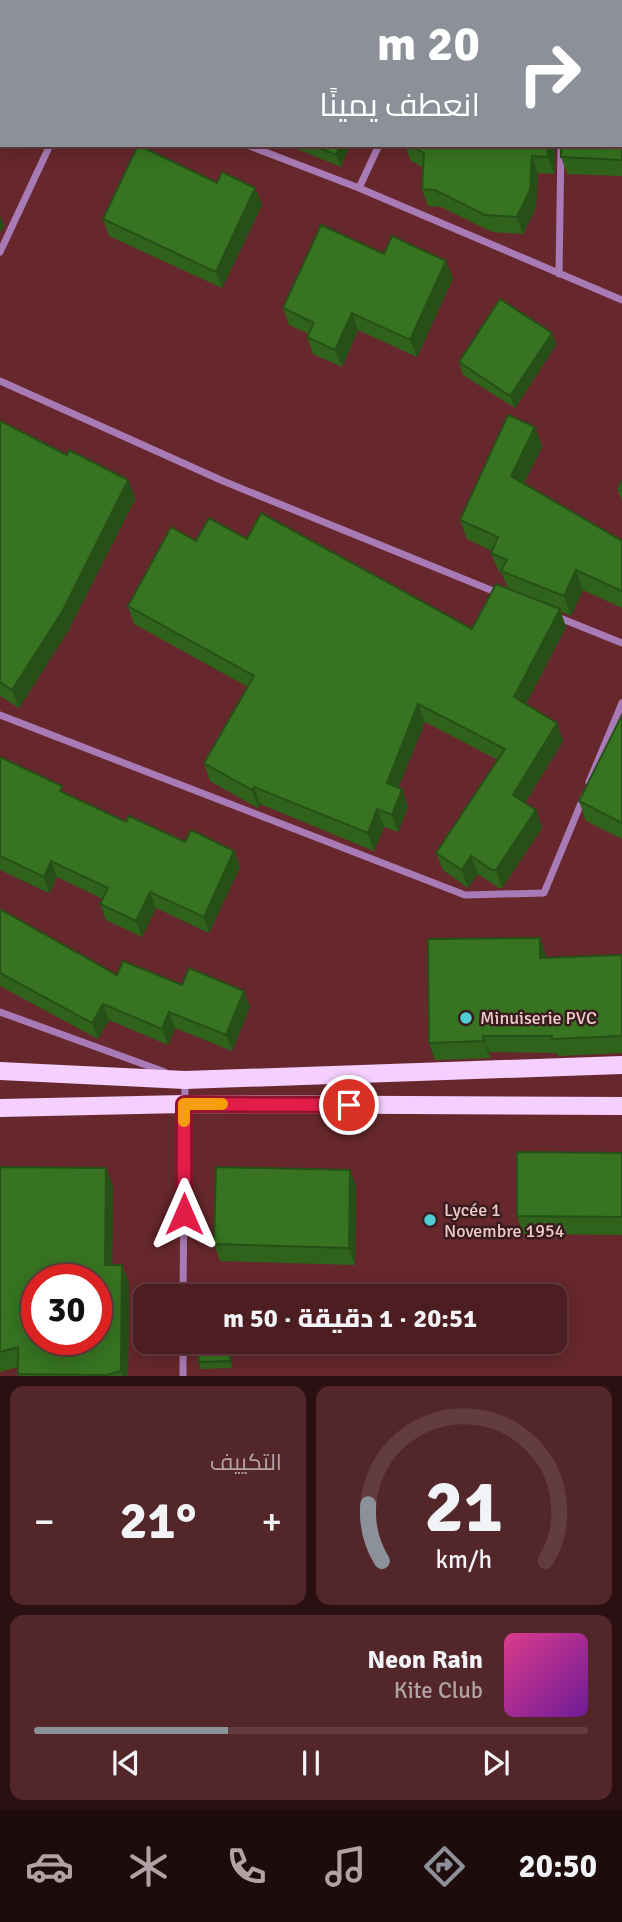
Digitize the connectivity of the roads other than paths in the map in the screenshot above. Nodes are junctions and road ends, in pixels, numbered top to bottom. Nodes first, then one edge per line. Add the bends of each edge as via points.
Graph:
1 (49, 147) edge
2 (252, 147) edge
3 (378, 147) edge
4 (561, 147) edge
5 (359, 188) junction
6 (0, 252) edge
7 (559, 274) junction
8 (622, 300) edge
9 (0, 381) edge
10 (506, 596) edge
11 (545, 612) edge
12 (622, 643) edge
13 (622, 703) edge
14 (0, 715) edge
15 (0, 1012) edge
16 (622, 1065) edge
17 (0, 1071) edge
18 (185, 1080) junction
19 (184, 1104) junction
20 (622, 1105) edge
21 (0, 1108) edge
22 (183, 1284) edge
23 (183, 1354) edge
24 (183, 1376) edge

1 - 6 street
2 - 5 street
3 - 5 street
4 - 7 street
5 - 7 street
7 - 8 street
9 - 10 street via 223,481
11 - 12 street
13 - 14 street via 544,893 465,895
15 - 18 street
16 - 18 main road
17 - 18 main road
18 - 19 street
19 - 20 main road
19 - 21 main road
19 - 22 street
23 - 24 street

